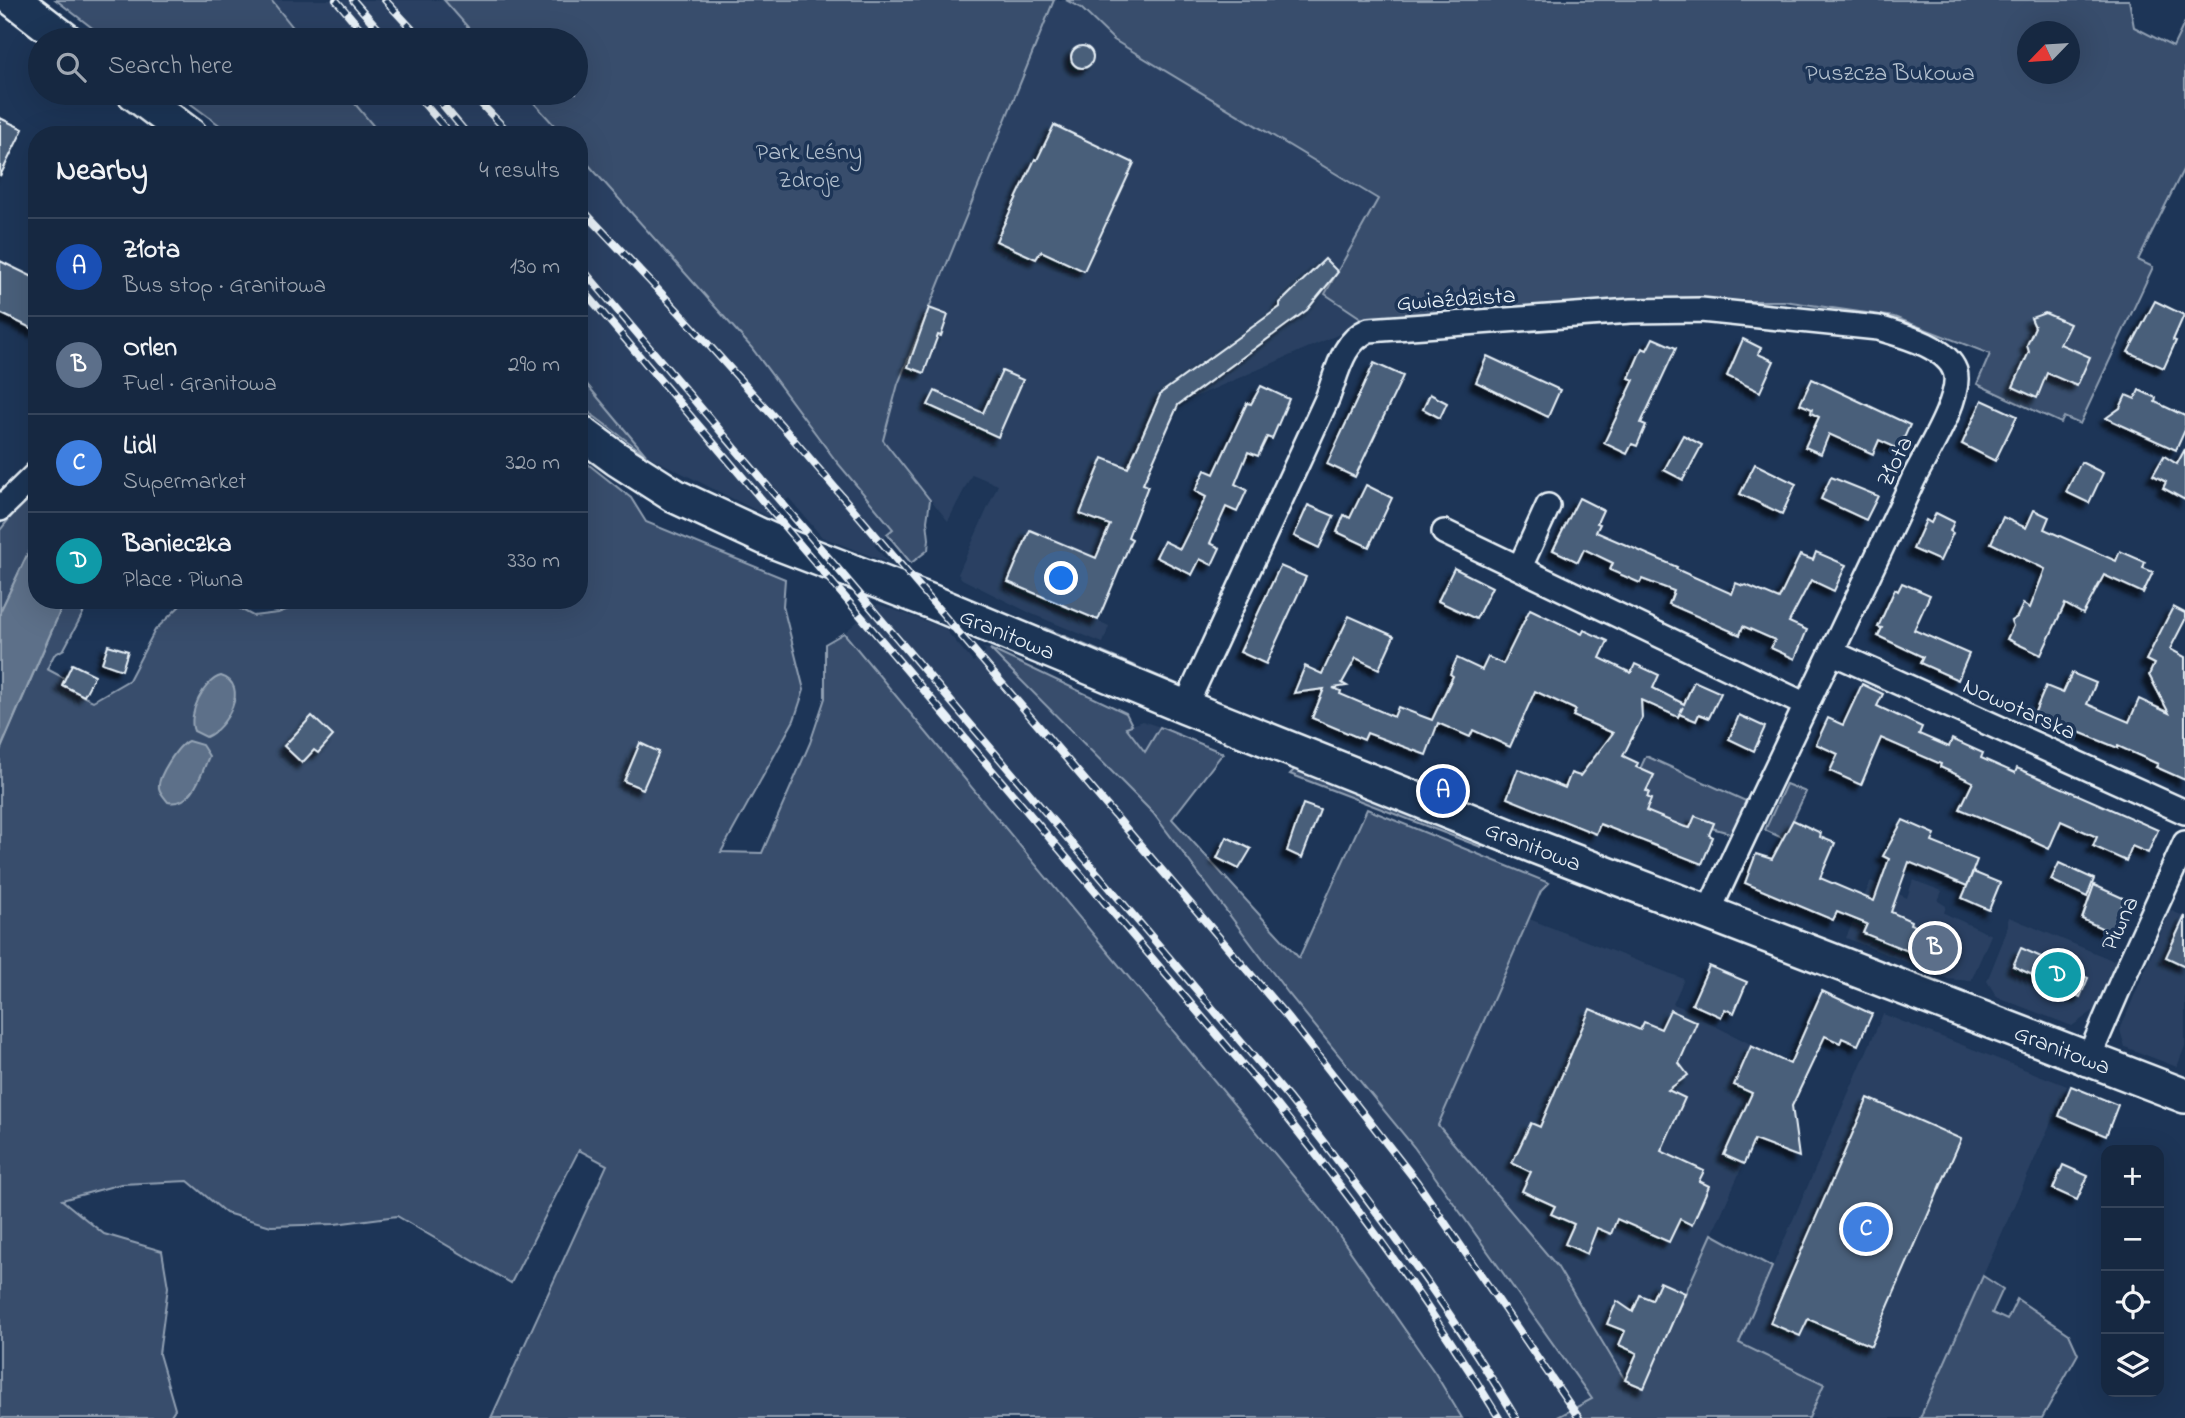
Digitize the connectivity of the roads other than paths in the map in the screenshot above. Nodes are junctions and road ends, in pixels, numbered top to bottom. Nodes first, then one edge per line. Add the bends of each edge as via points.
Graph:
1 (14, 0) edge
2 (50, 28) edge
3 (150, 105) edge
4 (178, 126) edge
5 (1955, 371) joint
6 (588, 438) edge
7 (28, 482) edge
8 (1548, 506) dead end
9 (0, 509) edge
10 (1444, 532) dead end
11 (1520, 567) junction
12 (1833, 653) junction
13 (1806, 705) junction
14 (1185, 707) junction
15 (2185, 812) edge
16 (2185, 843) edge
17 (1708, 913) junction
18 (2086, 1061) junction
19 (2185, 1096) edge

1 - 2 street
3 - 4 street
5 - 12 street, Złota via 1950,408
5 - 14 street, Gwiaździsta via 1938,352 1878,328 1701,310 1630,311 1358,334 1347,346 1320,415
6 - 14 street, Granitowa via 675,496 738,526
7 - 9 street
8 - 11 street
10 - 11 street
11 - 13 street
12 - 13 street, Złota
12 - 15 street, Nowotarska
13 - 17 street, Złota
14 - 17 street, Granitowa
16 - 18 street, Piwna
17 - 18 street, Granitowa
18 - 19 street, Granitowa

